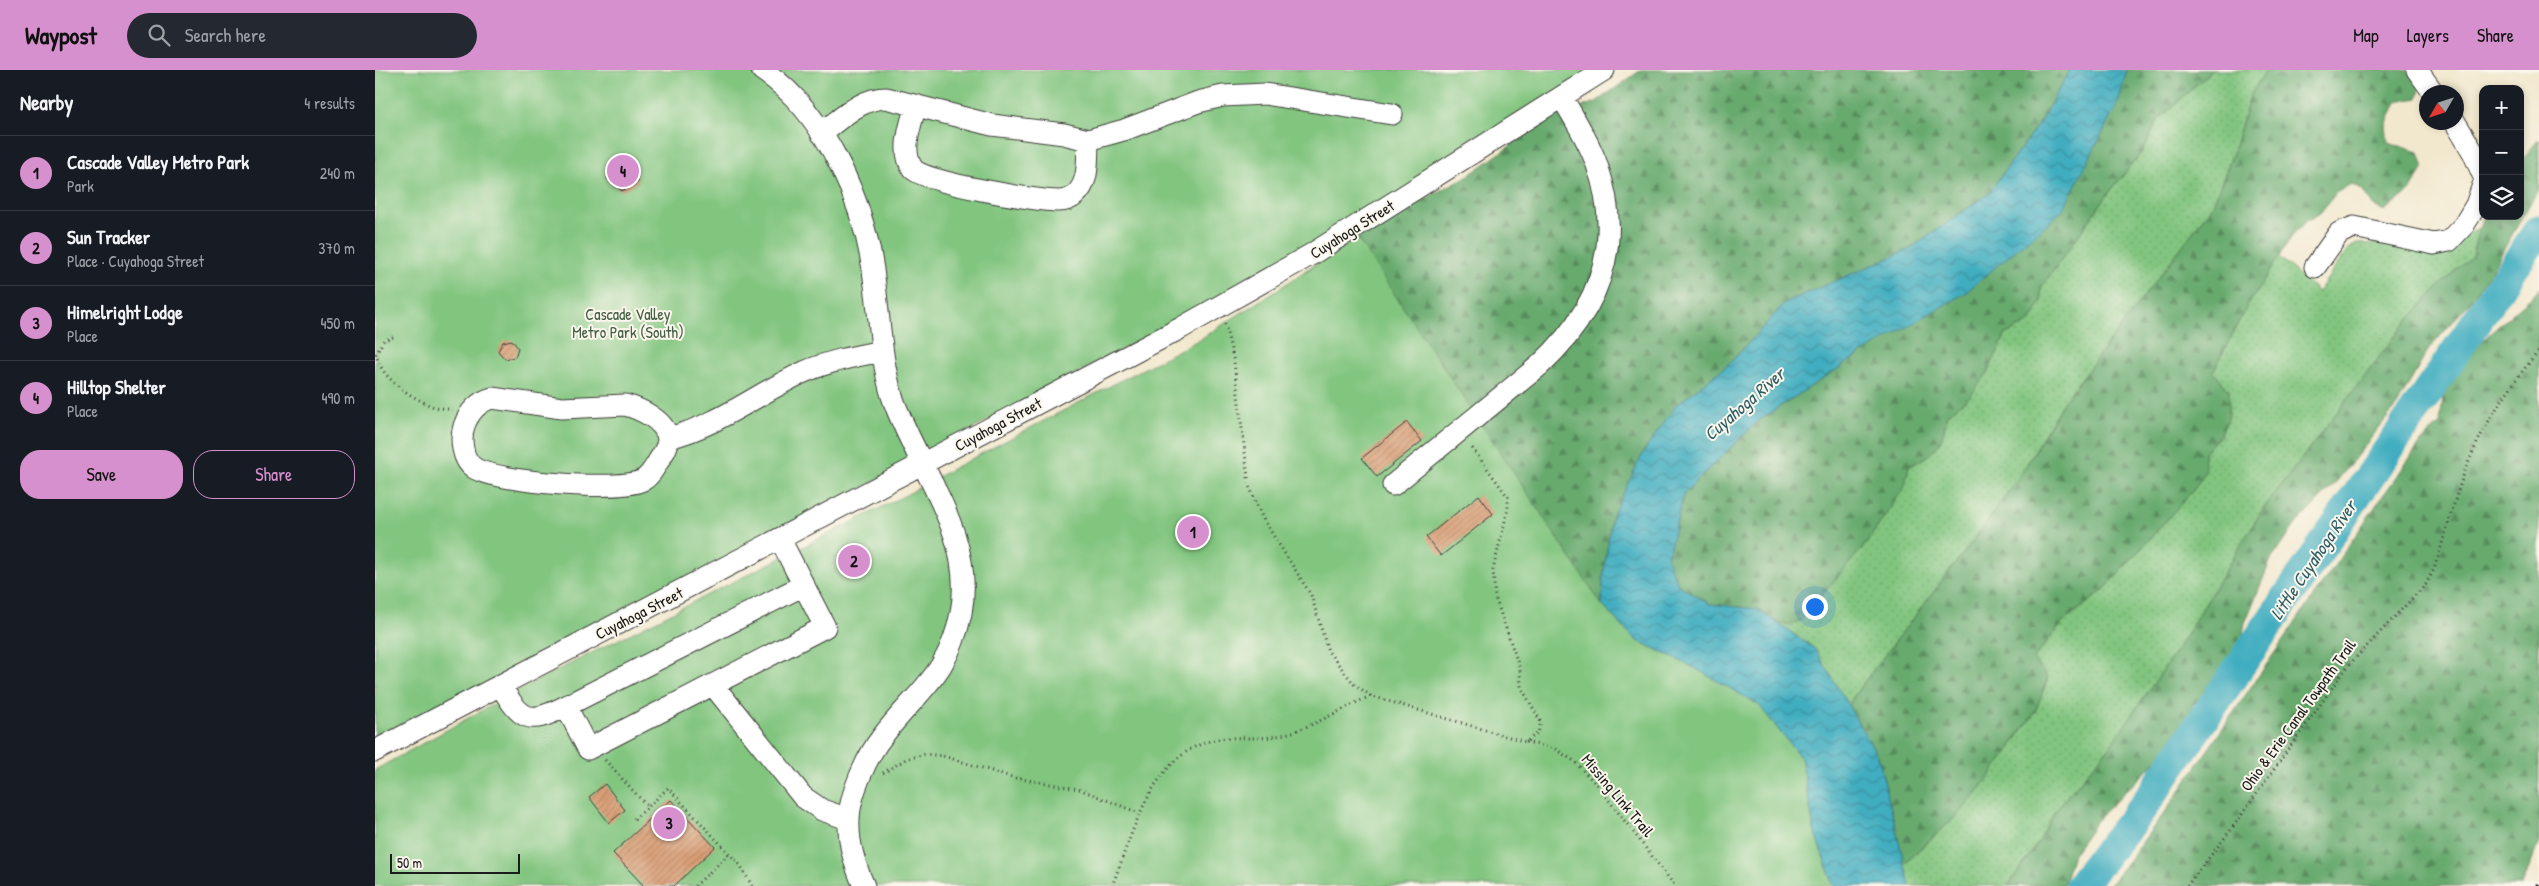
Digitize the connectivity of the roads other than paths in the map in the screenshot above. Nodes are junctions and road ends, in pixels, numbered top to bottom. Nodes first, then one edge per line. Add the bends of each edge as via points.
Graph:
1 (762, 70) edge
2 (1604, 70) edge
3 (2417, 70) edge
4 (2428, 85) edge
5 (1562, 97) junction
6 (916, 105) junction
7 (1392, 114) dead end
8 (2460, 130) edge
9 (821, 133) junction
10 (1088, 140) junction
11 (2479, 166) edge
12 (2479, 196) edge
13 (2315, 267) dead end
14 (882, 351) junction
15 (668, 438) junction
16 (922, 464) junction
17 (1393, 485) dead end
18 (780, 539) junction
19 (804, 585) junction
20 (500, 685) junction
21 (713, 685) junction
22 (566, 706) junction
23 (375, 750) edge
24 (848, 819) junction
25 (864, 886) edge

1 - 9 street via 788,90
2 - 5 street, Cuyahoga Street
3 - 4 street
5 - 16 street, Cuyahoga Street via 1312,254 1121,361
5 - 17 street via 1590,148 1605,192 1607,239 1593,299 1561,346
6 - 9 street via 875,98
6 - 10 street via 992,125
6 - 10 street via 907,146 913,169 921,175 955,184 1024,198 1068,199 1081,189 1086,176
7 - 10 street via 1265,94 1223,96
8 - 11 street
9 - 14 street via 846,179 859,212 875,283
12 - 13 street via 2464,225 2449,241 2434,244 2354,227 2339,233
14 - 15 street via 804,372 713,422
14 - 16 street via 893,398
15 - 15 street via 657,421 625,405 562,408 492,398 478,404 468,416 462,444 468,462 487,472 526,481 605,485 643,480 655,468
16 - 18 street, Cuyahoga Street
16 - 24 street via 949,518 960,552 964,585 961,612 954,641 939,671 869,756
18 - 19 street
18 - 20 street, Cuyahoga Street
19 - 21 street via 825,627
19 - 22 street
20 - 22 street via 524,717 538,718
20 - 23 street, Cuyahoga Street
21 - 22 street via 588,749
21 - 24 street via 803,797 822,810
24 - 25 street

